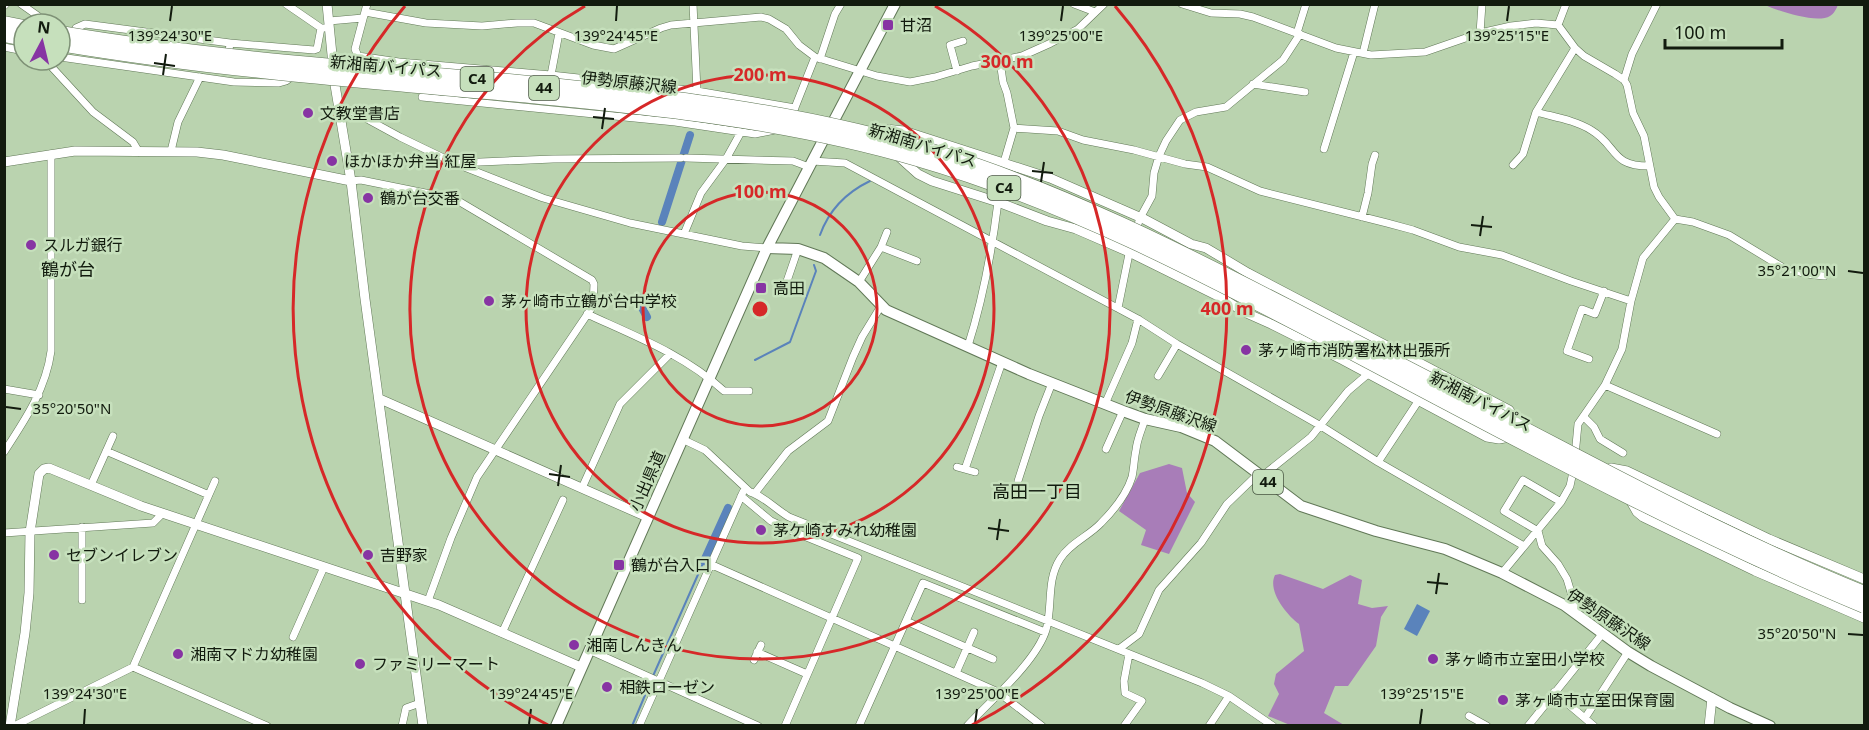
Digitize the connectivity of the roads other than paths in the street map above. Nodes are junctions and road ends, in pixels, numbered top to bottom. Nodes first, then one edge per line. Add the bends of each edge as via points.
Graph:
1 (286, 4) edge
2 (327, 4) edge
3 (693, 4) edge
4 (841, 4) edge
5 (895, 4) edge
6 (1074, 4) edge
7 (1104, 4) edge
8 (1182, 4) edge
9 (1306, 4) edge
10 (1375, 4) edge
11 (1482, 4) edge
12 (1566, 4) edge
13 (1657, 4) edge
14 (365, 11) edge
15 (1095, 12) junction
16 (693, 23) junction
17 (1558, 25) junction
18 (326, 26) junction
19 (72, 31) edge
20 (559, 33) junction
21 (1480, 33) junction
22 (1298, 34) junction
23 (72, 39) edge
24 (72, 39) edge
25 (72, 40) edge
26 (72, 40) edge
27 (963, 41) dead end
28 (230, 43) junction
29 (1575, 48) junction
30 (1354, 52) junction
31 (1363, 54) junction
32 (228, 58) junction
33 (817, 58) junction
34 (72, 59) edge
35 (1000, 61) junction
36 (399, 62) junction
37 (861, 70) junction
38 (298, 71) junction
39 (957, 71) junction
40 (56, 72) edge
41 (334, 72) junction
42 (376, 73) junction
43 (550, 75) junction
44 (200, 77) junction
45 (1624, 80) junction
46 (1253, 84) junction
47 (448, 86) junction
48 (660, 87) junction
49 (697, 91) junction
50 (1305, 92) dead end
51 (422, 97) dead end
52 (452, 100) junction
53 (660, 100) junction
54 (338, 106) junction
55 (1536, 112) junction
56 (788, 117) junction
57 (1014, 128) junction
58 (828, 130) junction
59 (741, 132) junction
60 (1324, 149) dead end
61 (139, 152) junction
62 (171, 152) junction
63 (51, 154) junction
64 (1375, 155) dead end
65 (1159, 156) junction
66 (726, 159) junction
67 (4, 162) edge
68 (1004, 162) junction
69 (454, 163) junction
70 (811, 164) junction
71 (1513, 165) dead end
72 (1649, 166) junction
73 (351, 181) junction
74 (998, 202) junction
75 (1362, 217) junction
76 (1140, 218) junction
77 (1675, 219) junction
78 (887, 232) dead end
79 (684, 234) junction
80 (993, 241) junction
81 (881, 247) junction
82 (767, 248) junction
83 (798, 249) junction
84 (1129, 252) junction
85 (917, 261) dead end
86 (1824, 276) dead end
87 (859, 282) junction
88 (786, 284) dead end
89 (1604, 291) junction
90 (1631, 301) junction
91 (881, 306) junction
92 (1118, 308) junction
93 (587, 314) junction
94 (1138, 320) junction
95 (1177, 344) junction
96 (968, 346) junction
97 (1389, 347) junction
98 (670, 354) junction
99 (1589, 359) dead end
100 (1002, 362) junction
101 (1370, 375) junction
102 (1158, 376) dead end
103 (710, 378) junction
104 (1052, 383) junction
105 (1605, 385) junction
106 (4, 389) edge
107 (749, 391) dead end
108 (39, 394) junction
109 (380, 399) junction
110 (1419, 400) junction
111 (1105, 404) junction
112 (1123, 411) junction
113 (1584, 417) junction
114 (1145, 419) junction
115 (1321, 426) junction
116 (1522, 434) junction
117 (1717, 434) dead end
118 (112, 436) dead end
119 (682, 439) junction
120 (1106, 449) dead end
121 (5, 450) edge
122 (495, 450) junction
123 (106, 451) junction
124 (1623, 453) dead end
125 (1378, 462) junction
126 (1575, 463) junction
127 (1586, 469) junction
128 (975, 472) dead end
129 (1260, 475) junction
130 (215, 481) dead end
131 (1018, 481) dead end
132 (91, 485) junction
133 (745, 487) junction
134 (582, 488) junction
135 (755, 493) junction
136 (209, 495) junction
137 (741, 496) junction
138 (563, 500) dead end
139 (1561, 502) junction
140 (163, 513) junction
141 (647, 517) junction
142 (196, 525) junction
143 (82, 527) junction
144 (1538, 531) junction
145 (30, 532) junction
146 (4, 533) edge
147 (1524, 546) junction
148 (710, 564) junction
149 (324, 567) junction
150 (1502, 573) junction
151 (1864, 579) edge
152 (404, 592) junction
153 (1864, 593) edge
154 (82, 600) dead end
155 (428, 601) junction
156 (1864, 606) edge
157 (1573, 611) junction
158 (832, 618) junction
159 (1864, 618) edge
160 (906, 621) junction
161 (1048, 622) junction
162 (974, 632) dead end
163 (1045, 632) junction
164 (502, 633) junction
165 (1603, 633) junction
166 (292, 637) dead end
167 (761, 645) dead end
168 (895, 646) junction
169 (967, 648) junction
170 (1119, 649) junction
171 (589, 650) junction
172 (758, 652) junction
173 (1628, 652) junction
174 (1129, 654) junction
175 (993, 659) dead end
176 (754, 660) dead end
177 (133, 667) junction
178 (582, 667) junction
179 (807, 674) junction
180 (956, 674) junction
181 (656, 680) junction
182 (998, 692) junction
183 (1554, 692) junction
184 (1230, 696) junction
185 (1712, 698) junction
186 (420, 703) junction
187 (1469, 716) dead end
188 (1585, 718) junction
189 (1532, 724) edge
190 (12, 726) edge
191 (267, 726) edge
192 (402, 726) edge
193 (423, 726) edge
194 (556, 726) edge
195 (639, 726) edge
196 (758, 726) edge
197 (785, 726) edge
198 (859, 726) edge
199 (967, 726) edge
200 (1042, 726) edge
201 (1124, 726) edge
202 (1209, 726) edge
203 (1273, 726) edge
204 (1487, 726) edge
205 (1594, 726) edge
206 (1709, 726) edge
207 (1770, 726) edge

1 - 18 street
2 - 18 street
3 - 16 street
4 - 33 street
5 - 37 main road
6 - 15 street
7 - 15 street
8 - 22 street via 1211,13 1253,17
9 - 22 street
10 - 31 street
11 - 21 street
12 - 17 street
13 - 45 street via 1632,54
14 - 18 street
14 - 20 street via 426,23 534,23
14 - 36 street via 355,49 358,56
15 - 35 street via 1078,29 1051,44
16 - 20 street via 661,28 614,49
16 - 33 street via 769,19
16 - 49 street
17 - 21 street via 1536,23
17 - 29 street
18 - 28 street via 318,49 314,50
18 - 41 street
19 - 28 street via 85,24
20 - 43 street
21 - 31 street via 1425,52
22 - 30 street
22 - 46 street via 1283,60
23 - 32 main road, 伊勢原藤沢線 / 44
24 - 153 highway, 新湘南バイパス / C4, bridge via 686,99 833,125 947,156 1033,186 1140,231 1659,499
25 - 38 main road, 伊勢原藤沢線 / 44 via 160,57
26 - 156 highway, 新湘南バイパス / C4, bridge via 229,68 685,112 792,129 918,159 1033,199 1139,244 1659,512
27 - 39 street via 950,45
28 - 32 street
29 - 45 street
29 - 55 street
30 - 31 street
30 - 60 street
32 - 41 main road, 伊勢原藤沢線 / 44
33 - 37 street
33 - 56 street
34 - 44 street
35 - 39 street
35 - 57 street
36 - 42 street
36 - 43 street
37 - 39 street via 910,82
37 - 58 main road
38 - 41 main road, 伊勢原藤沢線 / 44
38 - 44 street via 286,81 266,84
40 - 61 street via 93,112 133,142
41 - 42 main road, 伊勢原藤沢線 / 44
41 - 47 main road, 伊勢原藤沢線 / 44
41 - 54 street
42 - 53 main road, 伊勢原藤沢線 / 44
43 - 48 street
44 - 62 street via 178,122
45 - 72 street via 1644,136
46 - 50 street
46 - 65 street via 1226,107 1196,112 1180,120
47 - 52 street
47 - 56 main road, 伊勢原藤沢線 / 44
48 - 49 street
48 - 53 main road
49 - 56 street
51 - 52 street
52 - 59 street
53 - 56 main road, 伊勢原藤沢線 / 44
54 - 69 street
54 - 73 street
55 - 71 street via 1523,154
55 - 72 street via 1583,125 1624,162
56 - 58 main road, 伊勢原藤沢線 / 44
56 - 59 street via 775,130 764,134
57 - 65 street via 1058,131
57 - 68 street
58 - 68 street via 867,135 885,129 904,131
58 - 70 main road
58 - 74 street via 893,152 932,181
59 - 66 street
61 - 62 street
61 - 63 street
62 - 73 street via 210,153
63 - 67 street
63 - 108 street via 51,351
64 - 75 street
65 - 75 street via 1207,167 1260,191
65 - 76 street via 1152,196
66 - 69 street
66 - 70 street
66 - 79 street via 701,193
68 - 76 street via 1085,192
69 - 79 street via 571,207
70 - 80 street via 845,163
70 - 82 main road
72 - 77 street via 1654,187
73 - 93 street via 455,200 591,280 593,306
73 - 109 street
74 - 80 street
74 - 84 street
75 - 89 street via 1459,247 1502,255
76 - 84 street
76 - 97 street via 1214,252
77 - 86 street via 1729,235 1782,267
77 - 90 street via 1643,258
78 - 81 street
79 - 82 street
80 - 92 street
80 - 96 street
81 - 85 street
81 - 87 street
82 - 83 main road, 伊勢原藤沢線 / 44
82 - 103 main road, 小出県道
83 - 87 main road, 伊勢原藤沢線 / 44 via 824,258
83 - 88 street
84 - 92 street
84 - 101 street
87 - 91 main road, 伊勢原藤沢線 / 44
89 - 90 street
89 - 99 street via 1595,314 1582,309 1567,351
90 - 105 street via 1623,349
91 - 96 main road, 伊勢原藤沢線 / 44
91 - 135 street via 862,337 828,421 788,451
92 - 94 street
93 - 98 street
93 - 122 street
94 - 95 street
94 - 111 street via 1132,344
95 - 102 street
95 - 115 street
96 - 100 main road, 伊勢原藤沢線 / 44
97 - 101 street
97 - 116 street via 1509,410
98 - 103 street
98 - 134 street via 620,404
100 - 104 main road, 伊勢原藤沢線 / 44
100 - 128 street via 961,468
101 - 110 street
101 - 115 street via 1348,391
103 - 107 street via 724,391
103 - 119 main road, 小出県道
104 - 111 main road, 伊勢原藤沢線 / 44
104 - 131 street
105 - 113 street
105 - 117 street
106 - 108 street
108 - 121 street
109 - 122 street
109 - 152 street
110 - 116 street via 1487,436 1499,439
110 - 125 street
111 - 112 main road, 伊勢原藤沢線 / 44
112 - 114 main road, 伊勢原藤沢線 / 44
112 - 120 street
113 - 124 street via 1600,439
113 - 126 street via 1578,424
114 - 129 main road, 伊勢原藤沢線 / 44 via 1206,436
114 - 161 street via 1131,479 1124,491 1099,526 1058,561 1052,578
115 - 125 street
115 - 129 street
116 - 126 street
118 - 123 street
119 - 133 street via 705,450
119 - 141 main road, 小出県道
122 - 134 street
122 - 155 street via 477,477
123 - 132 street
123 - 136 street
125 - 147 street
126 - 127 street
126 - 139 street via 1570,486
127 - 151 street via 1593,473 1611,468 1627,471
127 - 159 street via 1623,491 1643,517
129 - 150 main road, 伊勢原藤沢線 / 44 via 1301,506 1444,549
129 - 170 street via 1227,504 1201,543 1159,590 1139,634
130 - 136 street
132 - 140 street
132 - 145 street via 49,468 41,470
133 - 135 street
133 - 137 street
134 - 141 street
135 - 161 street via 789,517
136 - 142 street
137 - 148 street
137 - 158 street via 771,521 858,558
138 - 164 street
139 - 144 street
139 - 144 street via 1523,480 1504,511
140 - 142 street
140 - 143 street via 153,523
141 - 171 main road, 小出県道
142 - 149 street
142 - 177 street
143 - 145 street
143 - 154 street
144 - 147 street
144 - 157 street via 1542,546 1568,579
145 - 146 street
145 - 190 street via 28,613
147 - 150 street
148 - 158 street
148 - 181 street
149 - 152 street
149 - 166 street
150 - 157 main road, 伊勢原藤沢線 / 44
152 - 155 street
152 - 186 street
155 - 164 street
157 - 165 main road, 伊勢原藤沢線 / 44
158 - 168 street
158 - 179 street
160 - 163 street via 923,583
160 - 168 street
160 - 169 street
161 - 163 street
161 - 170 street
162 - 169 street
163 - 182 street via 1030,658
164 - 178 street
165 - 173 main road, 伊勢原藤沢線 / 44
165 - 183 street
167 - 172 street
168 - 180 street
168 - 198 street
169 - 175 street
169 - 180 street
170 - 174 street
171 - 178 main road, 小出県道
171 - 181 street
172 - 176 street
172 - 179 street
173 - 185 main road, 伊勢原藤沢線 / 44
173 - 188 street
174 - 184 street
174 - 201 street via 1125,693 1142,701
177 - 190 street
177 - 191 street
178 - 194 main road, 小出県道
179 - 197 street
180 - 182 street
181 - 195 street
181 - 196 street
182 - 199 street
182 - 200 street
183 - 188 street
183 - 189 street
184 - 202 street
184 - 203 street
185 - 206 street
185 - 207 main road, 伊勢原藤沢線 / 44
186 - 192 street via 406,708
186 - 193 street
187 - 204 street
188 - 205 street

